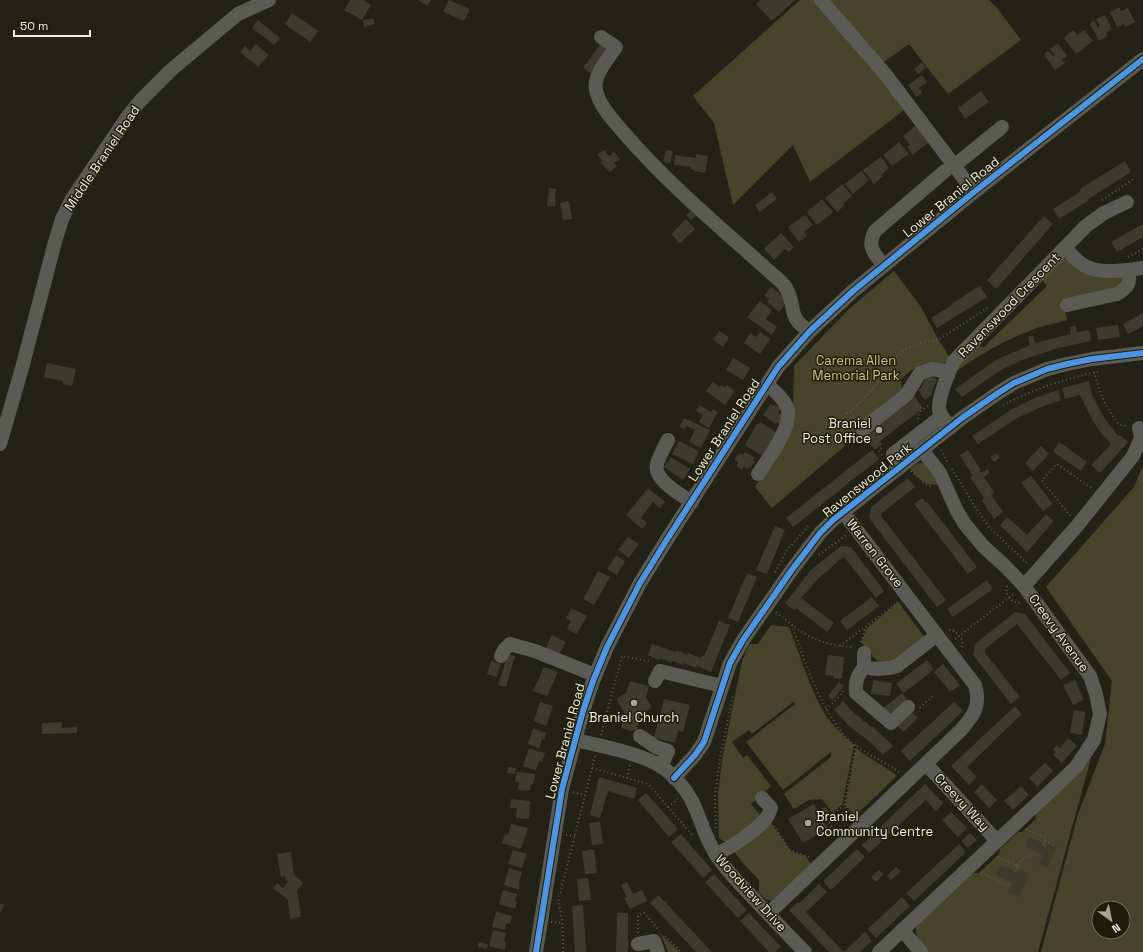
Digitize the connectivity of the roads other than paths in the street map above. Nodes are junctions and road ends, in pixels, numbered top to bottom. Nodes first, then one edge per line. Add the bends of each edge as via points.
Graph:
1 (269, 0) edge
2 (821, 0) edge
3 (601, 37) dead end
4 (1143, 59) edge
5 (1002, 127) dead end
6 (950, 168) junction
7 (974, 192) junction
8 (1128, 202) dead end
9 (1065, 248) junction
10 (884, 266) junction
11 (1136, 269) edge
12 (1067, 305) dead end
13 (810, 331) junction
14 (1143, 353) edge
15 (949, 372) junction
16 (767, 385) junction
17 (942, 416) junction
18 (951, 427) junction
19 (1139, 428) road end
20 (863, 429) dead end
21 (668, 440) dead end
22 (0, 444) edge
23 (924, 453) junction
24 (902, 465) junction
25 (758, 474) dead end
26 (692, 502) junction
27 (843, 512) junction
28 (1024, 586) junction
29 (941, 640) junction
30 (501, 656) dead end
31 (595, 675) junction
32 (658, 676) road end
33 (728, 688) junction
34 (908, 707) road end
35 (640, 736) dead end
36 (575, 740) junction
37 (926, 764) junction
38 (661, 767) junction
39 (674, 778) junction
40 (762, 798) dead end
41 (993, 845) junction
42 (712, 849) junction
43 (768, 914) junction
44 (902, 930) junction
45 (638, 944) dead end
46 (803, 951) edge
47 (536, 952) edge
48 (658, 952) edge
49 (879, 952) edge
50 (921, 952) edge

1 - 22 street, Middle Braniel Road via 238,14 171,70 141,100 72,199 62,218
2 - 6 street via 886,75
3 - 13 street via 616,47 595,82 601,102 613,120 638,149 697,207 786,287 795,318
4 - 7 street, Lower Braniel Road
5 - 6 street
6 - 7 street
6 - 10 street via 875,231 870,241 871,246
7 - 10 street, Lower Braniel Road
8 - 9 street, Ravenswood Crescent via 1104,212
9 - 11 street, Ravenswood Crescent via 1083,265 1092,269
9 - 15 street, Ravenswood Crescent via 961,353
10 - 13 street, Lower Braniel Road
11 - 12 street via 1123,291
13 - 16 street, Lower Braniel Road via 778,367
14 - 18 street, Ravenswood Park via 1092,359 1032,375 998,392
15 - 17 street, Ravenswood Crescent via 939,409
15 - 20 street via 932,369 920,373 906,395
16 - 25 street via 780,396 788,412 778,445
16 - 26 street, Lower Braniel Road
17 - 18 street
17 - 24 street via 893,454 895,460
18 - 23 street, Ravenswood Park
19 - 28 street via 1141,438 1138,448 1120,474
21 - 26 street via 657,465 657,472 663,481
23 - 24 street, Ravenswood Park
23 - 28 street, Creevy Avenue via 940,473 964,523
24 - 27 street, Ravenswood Park
26 - 31 street, Lower Braniel Road via 633,597
27 - 29 street, Warren Grove
27 - 33 street, Ravenswood Park via 820,533 743,640 730,663
28 - 41 street, Creevy Avenue via 1090,676 1100,714 1094,740 1076,766
29 - 34 street via 897,666 884,669 873,669 862,656 855,683 856,693 891,723
29 - 37 street, Warren Grove via 975,685 978,702 969,721
30 - 31 street via 510,644 514,644
31 - 36 street, Lower Braniel Road
32 - 33 street
33 - 39 street, Ravenswood Park via 704,742
35 - 38 street via 656,747 668,751
36 - 38 street, Woodview Drive via 633,754
36 - 47 street, Lower Braniel Road via 562,789
37 - 41 street, Creevy Way
37 - 43 street, Warren Grove
38 - 39 street, Woodview Drive
39 - 42 street, Woodview Drive via 692,802
40 - 42 street via 771,808 768,816 740,841
41 - 44 street, Creevy Avenue
42 - 43 street, Woodview Drive via 733,877
43 - 46 street, Woodview Drive
44 - 49 street, Creevy Avenue
44 - 50 street
45 - 48 street via 654,941

